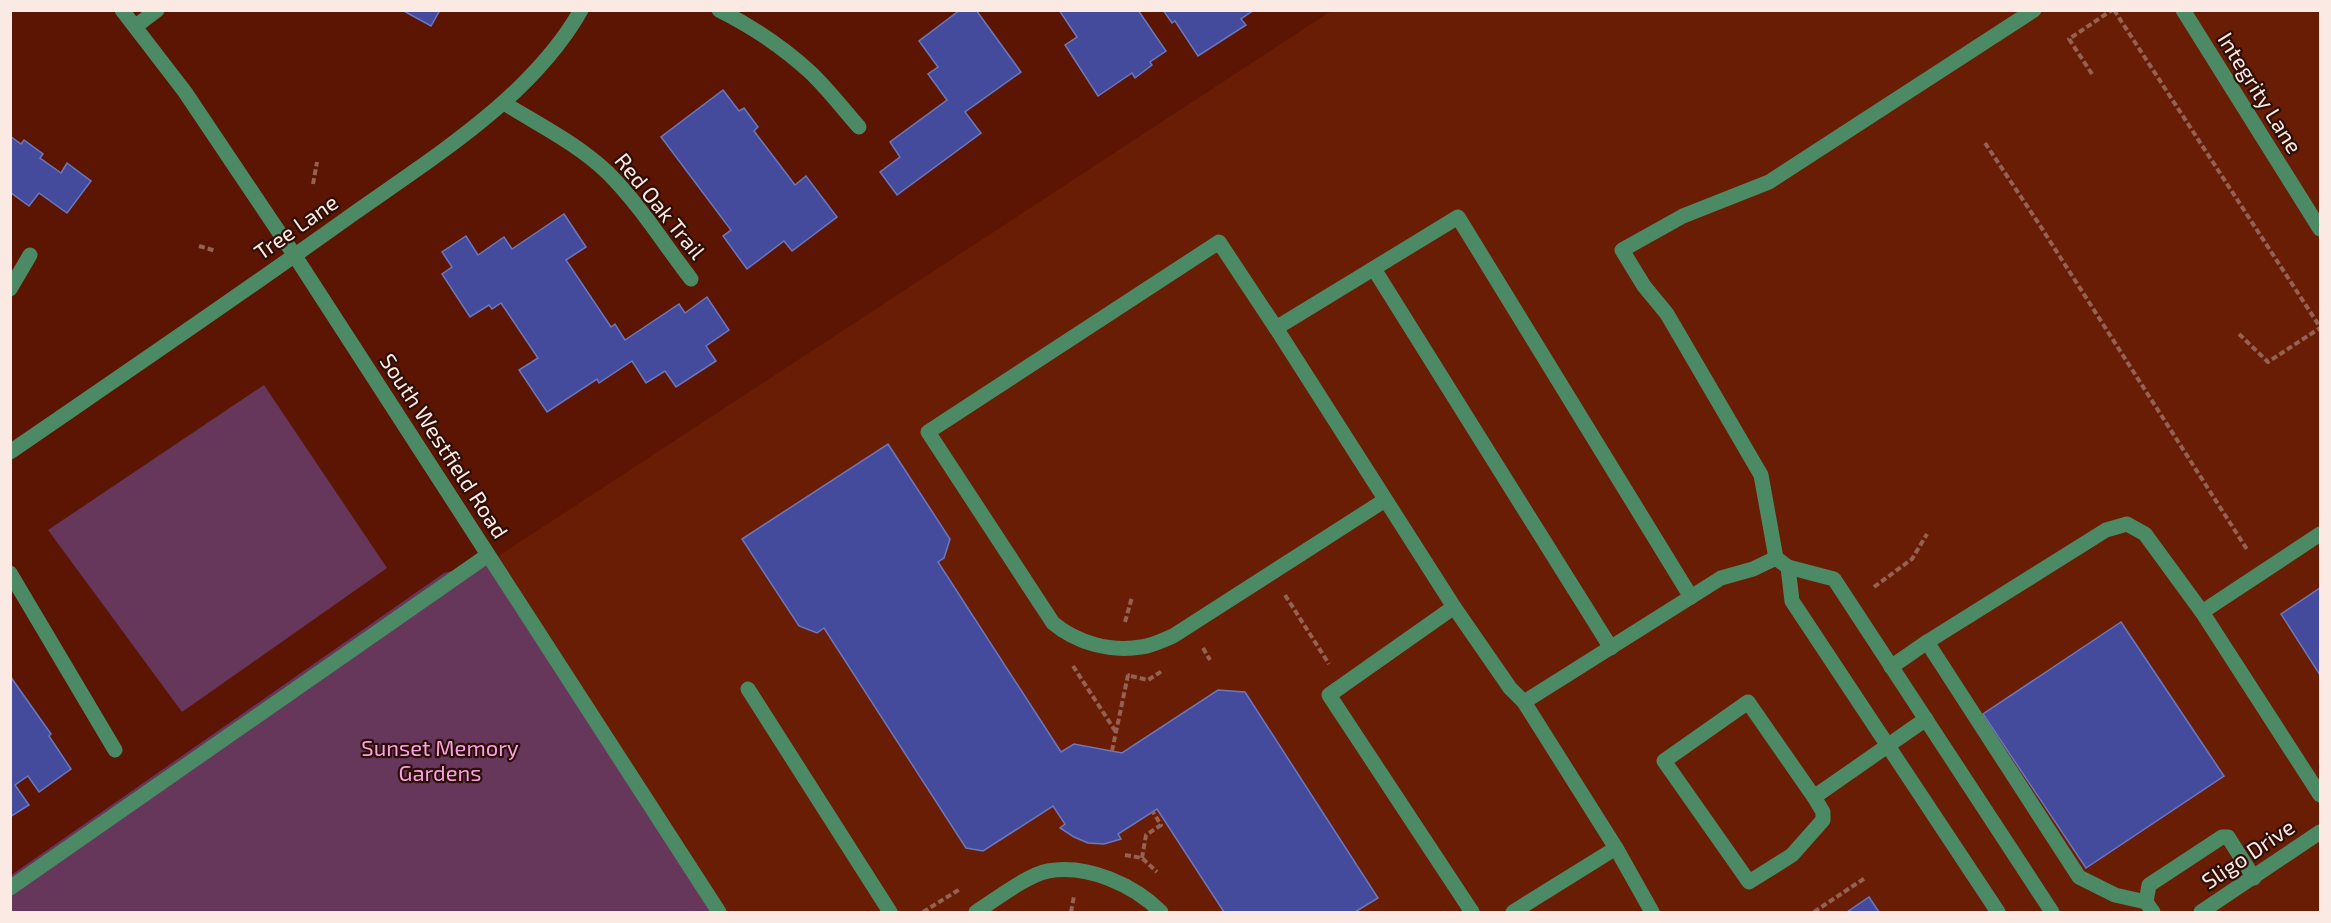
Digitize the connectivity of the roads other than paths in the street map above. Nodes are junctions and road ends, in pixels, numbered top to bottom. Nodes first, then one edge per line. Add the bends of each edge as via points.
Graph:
1 (122, 10) edge
2 (156, 10) edge
3 (581, 10) edge
4 (719, 10) edge
5 (2034, 10) edge
6 (2183, 10) edge
7 (136, 26) junction
8 (504, 103) junction
9 (859, 127) dead end
10 (2320, 229) edge
11 (30, 255) dead end
12 (295, 256) junction
13 (1374, 269) junction
14 (691, 279) dead end
15 (10, 289) edge
16 (1276, 328) junction
17 (10, 452) edge
18 (1385, 500) junction
19 (2320, 534) edge
20 (488, 555) junction
21 (1782, 563) junction
22 (10, 573) edge
23 (1691, 597) junction
24 (1454, 607) junction
25 (2202, 612) junction
26 (1928, 642) junction
27 (1611, 648) junction
28 (1891, 667) junction
29 (747, 689) dead end
30 (1524, 702) junction
31 (1926, 719) junction
32 (1888, 746) junction
33 (115, 750) dead end
34 (2320, 795) edge
35 (1814, 796) junction
36 (2320, 832) edge
37 (1616, 848) junction
38 (2254, 878) junction
39 (10, 888) edge
40 (2149, 907) edge
41 (719, 912) edge
42 (890, 912) edge
43 (976, 912) edge
44 (1161, 912) edge
45 (1472, 912) edge
46 (1513, 912) edge
47 (1652, 912) edge
48 (1998, 912) edge
49 (2052, 912) edge
50 (2201, 912) edge

1 - 7 street, South Westfield Road
2 - 7 street
3 - 8 street, Tree Lane via 546,58
4 - 9 street via 810,72
5 - 21 street via 1769,182 1683,216 1622,250 1667,314 1761,475
6 - 10 street, Integrity Lane
7 - 12 street, South Westfield Road
8 - 12 street, Tree Lane
8 - 14 street, Red Oak Trail via 580,150 608,173
11 - 15 street
12 - 17 street, Tree Lane
12 - 20 street, South Westfield Road
13 - 16 street
13 - 23 street via 1458,217
13 - 27 street
16 - 18 street
16 - 18 street via 1219,242 928,432 1053,623 1065,633 1109,649 1143,647 1173,636
18 - 24 street
19 - 25 street
20 - 39 street
20 - 41 street, South Westfield Road
21 - 23 street via 1721,578
21 - 28 street via 1834,579
21 - 32 street via 1792,602
22 - 33 street
23 - 27 street
24 - 30 street
24 - 45 street via 1329,695
25 - 26 street via 2145,534 2127,524 2106,530
25 - 34 street
26 - 28 street
26 - 40 street via 2079,877
27 - 30 street
28 - 31 street
29 - 42 street
30 - 37 street
31 - 32 street
31 - 49 street
32 - 35 street
32 - 48 street
35 - 35 street via 1748,702 1664,761 1749,882 1792,855 1823,820
36 - 38 street, Sligo Drive
37 - 46 street
37 - 47 street
38 - 40 street via 2233,842 2222,837 2149,885
38 - 50 street, Sligo Drive
43 - 44 street via 1047,871 1095,875 1132,889

